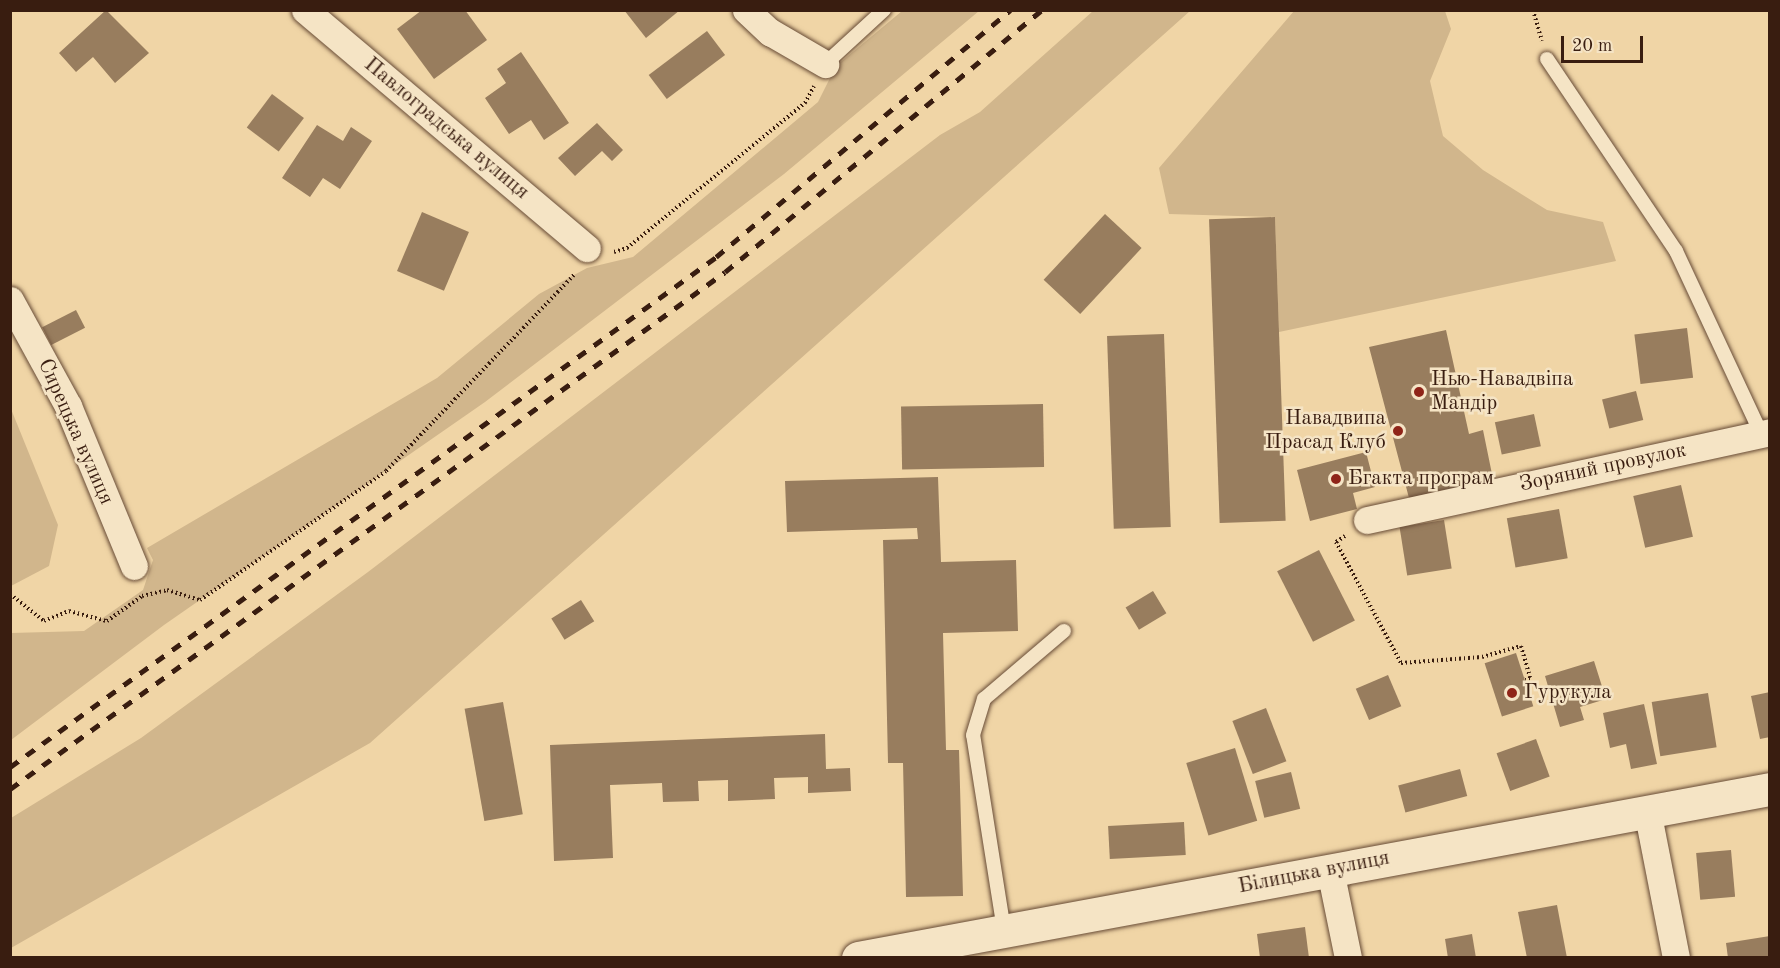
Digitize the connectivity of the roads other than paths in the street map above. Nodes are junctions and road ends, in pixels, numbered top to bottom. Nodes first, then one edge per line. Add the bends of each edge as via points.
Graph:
1 (305, 10) edge
2 (746, 10) edge
3 (884, 10) edge
4 (1547, 59) road end
5 (825, 64) joint
6 (584, 259) road end
7 (10, 300) edge
8 (1765, 432) edge
9 (1367, 520) road end
10 (134, 566) dead end
11 (1064, 631) dead end
12 (1770, 789) edge
13 (1647, 810) junction
14 (1330, 870) junction
15 (1004, 930) junction
16 (858, 957) edge
17 (1348, 957) edge
18 (1676, 957) edge

1 - 6 street, Павлоградська вулиця
2 - 5 street via 770,32
3 - 5 lane
4 - 8 lane via 1676,251
7 - 10 street, Сирецька вулиця via 68,406
8 - 9 street, Зоряний провулок
11 - 15 lane via 984,699 973,735
12 - 13 main road, Білицька вулиця
13 - 14 main road, Білицька вулиця
13 - 18 street
14 - 15 main road, Білицька вулиця
14 - 17 street
15 - 16 main road, Білицька вулиця

